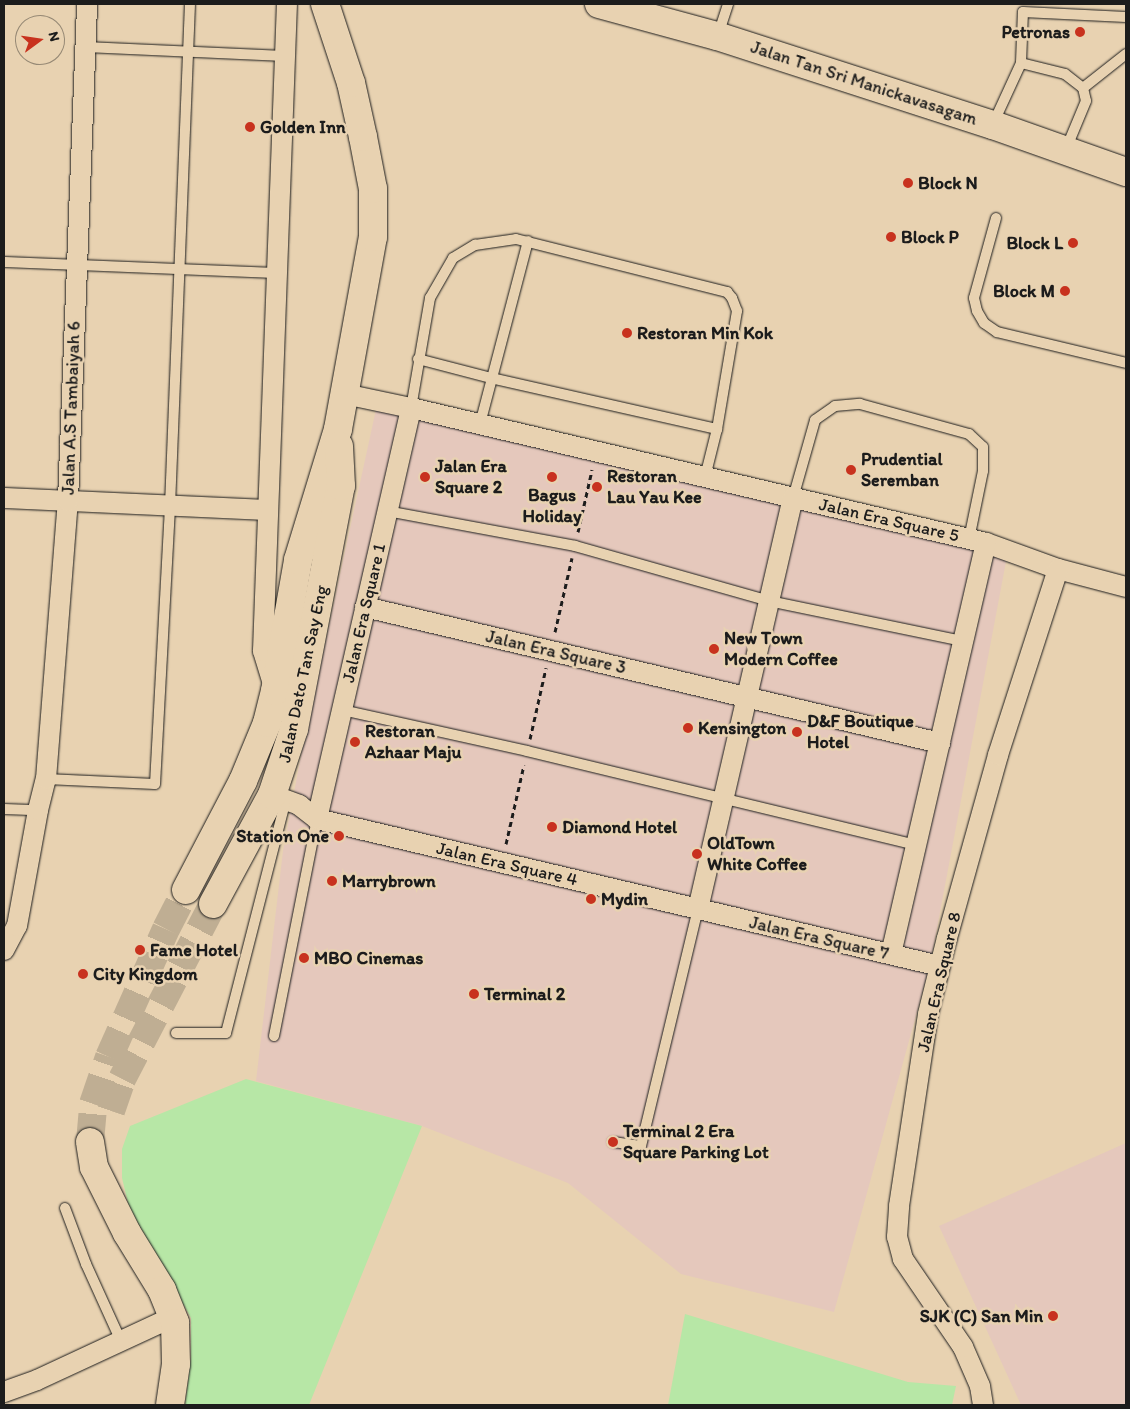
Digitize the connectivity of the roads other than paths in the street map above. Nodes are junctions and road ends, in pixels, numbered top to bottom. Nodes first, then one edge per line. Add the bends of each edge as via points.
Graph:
1 (87, 4) edge
2 (190, 4) edge
3 (287, 4) edge
4 (325, 4) edge
5 (601, 4) edge
6 (728, 4) edge
7 (1126, 17) edge
8 (718, 36) junction
9 (85, 47) junction
10 (188, 52) junction
11 (1126, 54) edge
12 (285, 56) junction
13 (1021, 63) junction
14 (1083, 88) junction
15 (993, 125) junction
16 (1066, 150) junction
17 (1126, 172) edge
18 (996, 218) dead end
19 (528, 241) junction
20 (4, 262) edge
21 (77, 265) junction
22 (180, 269) junction
23 (277, 274) junction
24 (418, 359) junction
25 (1126, 363) edge
26 (491, 378) junction
27 (345, 394) junction
28 (411, 408) junction
29 (480, 424) junction
30 (338, 429) junction
31 (717, 429) junction
32 (705, 477) junction
33 (4, 498) edge
34 (793, 498) junction
35 (68, 501) junction
36 (170, 506) junction
37 (268, 510) junction
38 (388, 511) junction
39 (977, 541) junction
40 (1058, 569) junction
41 (1126, 587) edge
42 (769, 601) junction
43 (365, 607) junction
44 (963, 641) junction
45 (276, 691) junction
46 (747, 697) junction
47 (342, 710) junction
48 (940, 743) junction
49 (46, 780) junction
50 (279, 797) junction
51 (723, 800) junction
52 (4, 809) edge
53 (38, 810) junction
54 (316, 819) junction
55 (916, 846) junction
56 (186, 890) tunnel mouth
57 (213, 904) tunnel mouth
58 (698, 909) junction
59 (4, 950) edge
60 (891, 954) junction
61 (940, 966) junction
62 (176, 1033) dead end
63 (274, 1036) dead end
64 (613, 1142) dead end
65 (97, 1144) tunnel mouth
66 (65, 1208) dead end
67 (173, 1317) junction
68 (122, 1341) junction
69 (980, 1386) junction
70 (4, 1392) edge
71 (170, 1405) edge
72 (983, 1405) edge
73 (996, 1405) edge

1 - 9 street, Jalan A.S Tambaiyah 6
2 - 10 lane
3 - 12 street
4 - 27 street, Jalan Dato Tan Say Eng via 351,83 373,189 372,237
5 - 8 street, Jalan Tan Sri Manickavasagam
6 - 8 lane
7 - 13 lane via 1023,12
8 - 15 street, Jalan Tan Sri Manickavasagam
9 - 10 lane
9 - 21 street, Jalan A.S Tambaiyah 6
10 - 12 lane
10 - 22 lane
11 - 14 lane
12 - 23 street
13 - 14 lane via 1065,74
13 - 15 lane
14 - 16 lane via 1086,101
15 - 16 street, Jalan Tan Sri Manickavasagam
16 - 17 street, Jalan Tan Sri Manickavasagam
18 - 25 lane via 974,298 984,323 996,332
19 - 24 lane via 509,239 474,245 453,258 430,298
19 - 26 lane
19 - 31 lane via 727,292 737,311
20 - 21 lane
21 - 22 lane
21 - 35 street, Jalan A.S Tambaiyah 6
22 - 23 lane
22 - 36 lane
23 - 37 street
24 - 26 lane
24 - 28 lane
26 - 29 lane
26 - 31 lane
27 - 28 street
27 - 30 street, Jalan Dato Tan Say Eng
28 - 29 street
28 - 38 street, Jalan Era Square 1
29 - 32 street
30 - 45 street, Jalan Dato Tan Say Eng via 298,560
30 - 50 street, Jalan Dato Tan Say Eng via 341,486
31 - 32 lane
32 - 34 street
33 - 35 street
34 - 39 street, Jalan Era Square 5
34 - 39 lane via 815,420 835,406 860,404 969,434 982,447
34 - 42 street
35 - 36 street
35 - 49 street, Jalan A.S Tambaiyah 6
36 - 37 street
36 - 49 lane via 155,784
37 - 45 street via 263,651
38 - 42 lane via 575,546
38 - 43 street, Jalan Era Square 1
39 - 40 street, Jalan Era Square 5
39 - 44 street
40 - 41 street, Jalan Era Square 5
40 - 61 street, Jalan Era Square 8 via 998,755
42 - 44 lane
42 - 46 street
43 - 46 street, Jalan Era Square 3
43 - 47 street, Jalan Era Square 1
44 - 48 street
45 - 56 street, Jalan Dato Tan Say Eng via 267,723 243,781
46 - 48 street, Jalan Era Square 3
46 - 51 street
47 - 51 lane via 527,751
47 - 54 street, Jalan Era Square 1
48 - 55 street
49 - 53 street, Jalan A.S Tambaiyah 6
50 - 54 street via 299,805
50 - 57 street, Jalan Dato Tan Say Eng
50 - 62 lane via 226,1032
51 - 55 lane
51 - 58 street
52 - 53 lane
53 - 59 street, Jalan A.S Tambaiyah 6 via 17,926
54 - 58 street, Jalan Era Square 4
54 - 63 lane
55 - 60 street
58 - 60 street, Jalan Era Square 7
58 - 64 lane via 641,1146
60 - 61 street, Jalan Era Square 7
61 - 69 street, Jalan Era Square 8 via 928,1014 896,1237 903,1259 963,1347
65 - 67 street via 94,1167 127,1233 162,1290
66 - 68 lane via 86,1264
67 - 68 street
67 - 71 street via 176,1364
68 - 70 street
69 - 72 street, Jalan Era Square 8
69 - 73 street, Jalan Era Square 8

